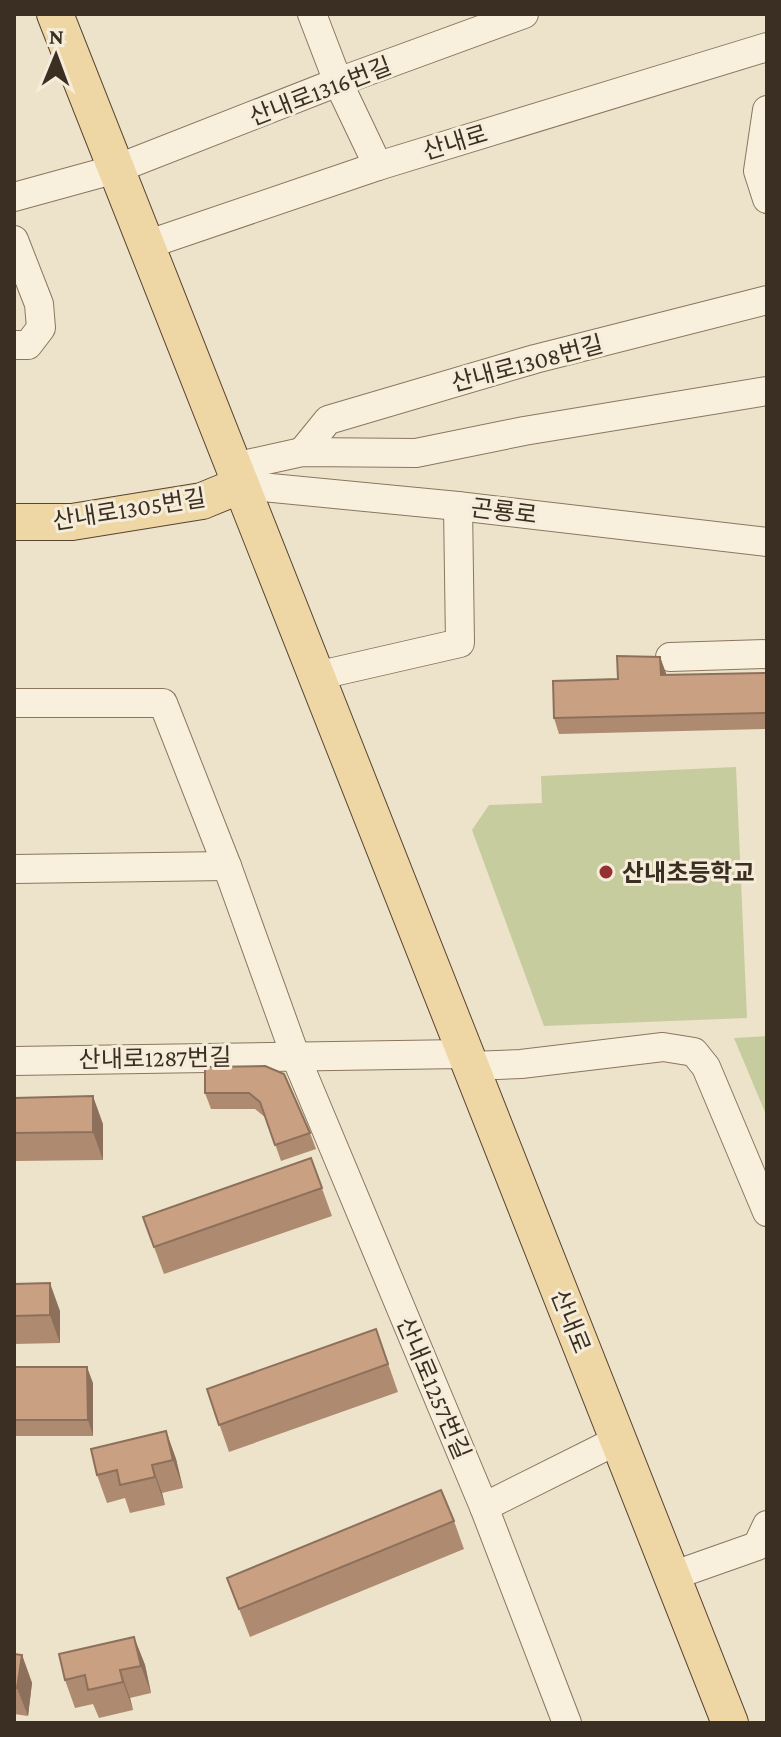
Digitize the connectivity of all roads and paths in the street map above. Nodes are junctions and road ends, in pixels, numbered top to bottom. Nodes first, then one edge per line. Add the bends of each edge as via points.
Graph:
1 (55, 14) edge
2 (312, 14) edge
3 (524, 14) edge
4 (767, 47) edge
5 (338, 82) junction
6 (767, 110) edge
7 (378, 166) junction
8 (116, 169) junction
9 (14, 197) edge
10 (767, 199) edge
11 (14, 240) edge
12 (146, 245) junction
13 (767, 300) edge
14 (14, 345) edge
15 (767, 391) edge
16 (302, 452) junction
17 (238, 476) junction
18 (458, 506) junction
19 (14, 522) edge
20 (767, 542) edge
21 (767, 654) edge
22 (670, 657) dead end
23 (316, 676) junction
24 (14, 703) edge
25 (227, 866) junction
26 (14, 869) edge
27 (295, 1055) junction
28 (14, 1061) edge
29 (470, 1066) junction
30 (767, 1212) edge
31 (618, 1440) junction
32 (484, 1507) junction
33 (767, 1525) edge
34 (672, 1576) junction
35 (567, 1723) edge
36 (730, 1723) edge

1 - 8 main road, 산내로
2 - 5 street
3 - 5 street, 산내로1316번길
4 - 7 street, 산내로
5 - 7 street
5 - 8 street, 산내로1316번길
6 - 10 street via 758,171
7 - 12 street, 산내로
8 - 9 street, 산내로1316번길
8 - 12 main road, 산내로
11 - 14 street via 39,304 41,328 28,345
12 - 17 main road, 산내로
13 - 16 street, 산내로1308번길 via 535,359 328,420
15 - 16 street via 416,453
16 - 17 street
17 - 18 street, 곤룡로
17 - 19 main road, 산내로1305번길 via 202,501 72,522
17 - 23 main road, 산내로
18 - 20 street, 곤룡로
18 - 23 street via 460,643
21 - 22 street
23 - 29 main road, 산내로
24 - 25 street via 163,703
25 - 26 street
25 - 27 street
27 - 28 street, 산내로1287번길
27 - 29 street, 산내로1287번길 via 462,1054
27 - 32 street, 산내로1257번길
29 - 30 street via 663,1047 694,1052 706,1067
29 - 31 main road, 산내로
31 - 32 street
31 - 34 main road, 산내로
32 - 35 street, 산내로1257번길
33 - 34 street via 757,1546
34 - 36 main road, 산내로

